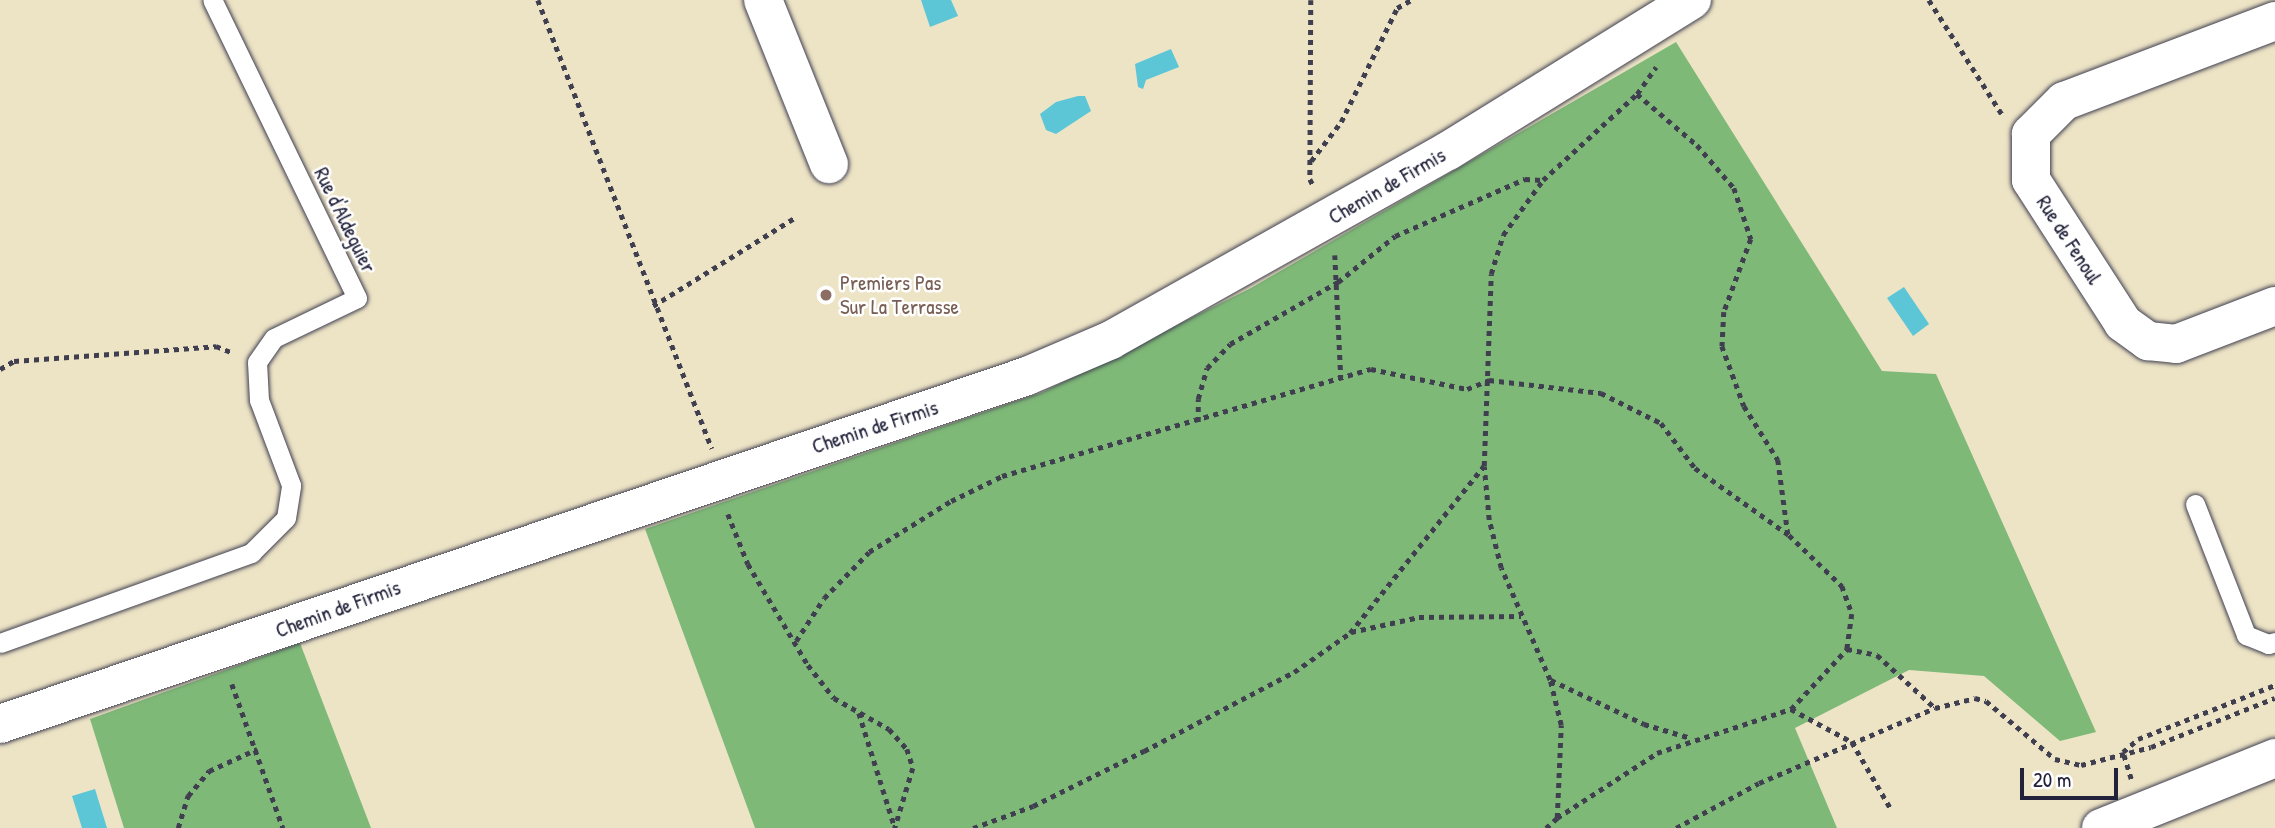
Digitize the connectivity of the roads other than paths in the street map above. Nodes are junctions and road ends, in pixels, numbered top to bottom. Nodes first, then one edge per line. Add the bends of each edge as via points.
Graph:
1 (212, 0) edge
2 (763, 0) edge
3 (1677, 9) edge
4 (2275, 21) edge
5 (829, 164) dead end
6 (2275, 306) edge
7 (2195, 504) dead end
8 (2275, 642) edge
9 (0, 643) edge
10 (0, 724) edge
11 (2275, 758) edge
12 (2101, 828) edge

1 - 9 lane, Rue d'Aldeguier via 357,298 274,338 257,362 260,400 291,485 290,503 277,531 251,553
2 - 5 street
3 - 10 street, Chemin de Firmis via 1330,219 1099,345 1027,376
4 - 6 street, Rue de Fenoul via 2064,101 2031,134 2031,180 2123,324 2148,341 2176,344
7 - 8 lane via 2246,635
11 - 12 street

